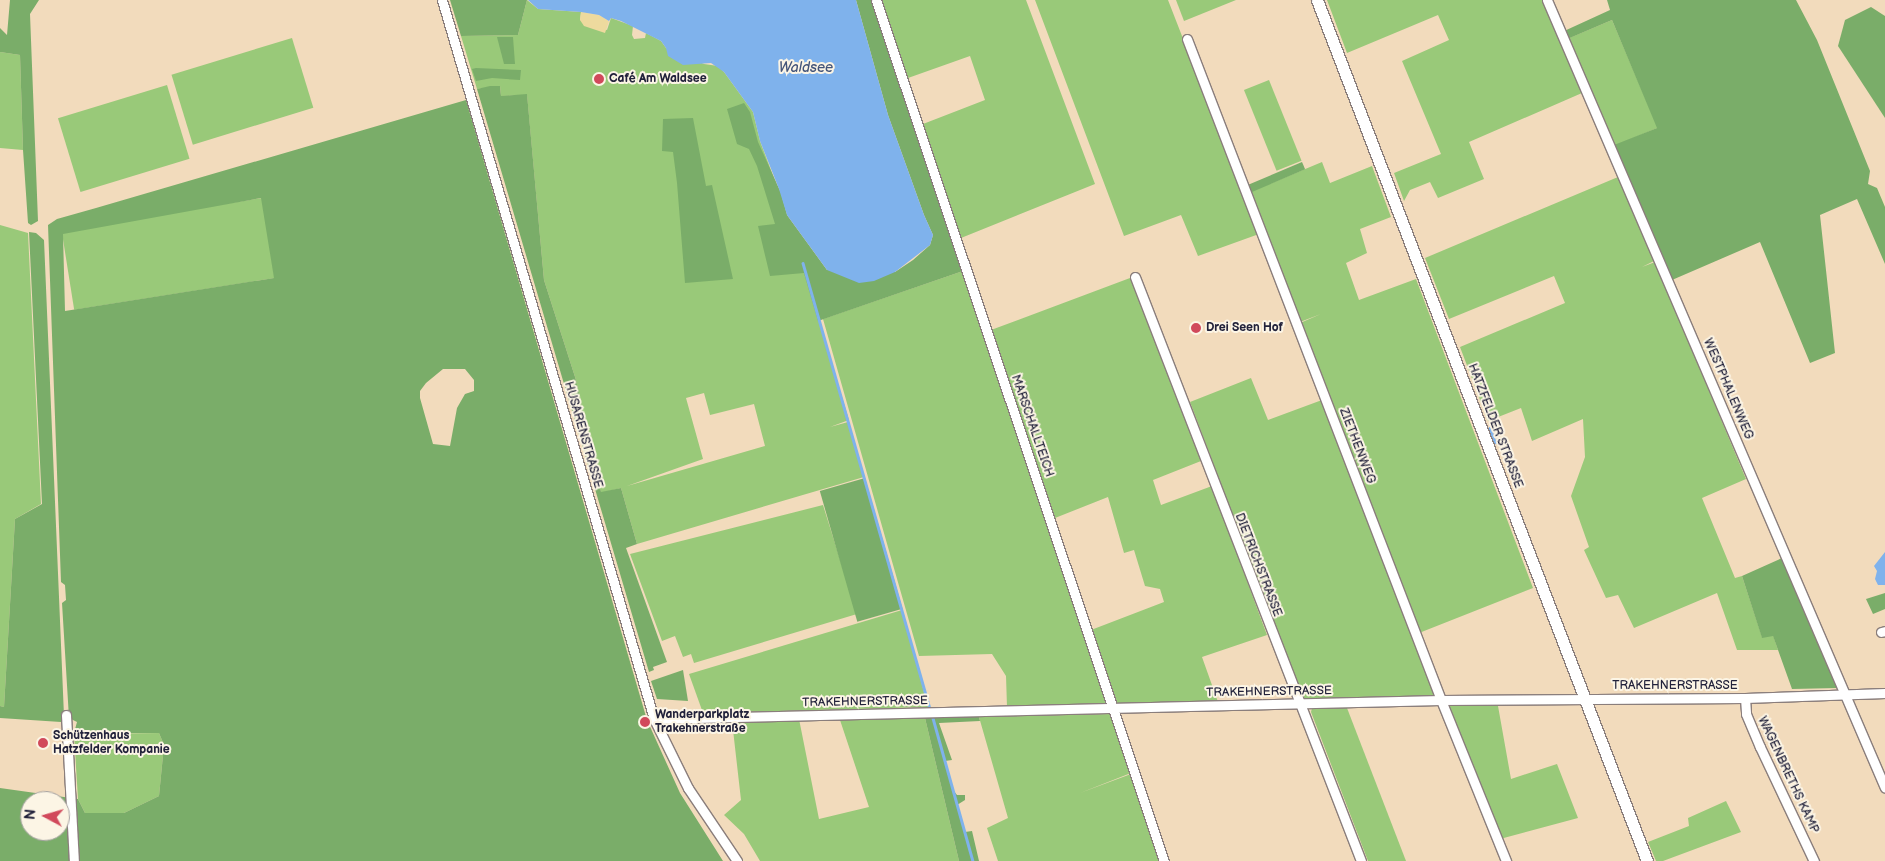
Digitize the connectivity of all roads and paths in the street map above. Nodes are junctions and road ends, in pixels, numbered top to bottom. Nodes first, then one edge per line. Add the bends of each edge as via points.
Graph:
1 (442, 0) edge
2 (876, 0) edge
3 (1317, 0) edge
4 (1547, 0) edge
5 (1188, 39) dead end
6 (1135, 277) dead end
7 (1885, 693) edge
8 (1845, 694) junction
9 (1584, 698) junction
10 (1746, 698) junction
11 (1441, 700) junction
12 (1298, 704) junction
13 (1113, 709) junction
14 (66, 715) dead end
15 (654, 719) junction
16 (1885, 788) edge
17 (74, 861) edge
18 (736, 861) edge
19 (1164, 861) edge
20 (1361, 861) edge
21 (1506, 861) edge
22 (1648, 861) edge
23 (1814, 861) edge

1 - 15 street, HUSARENSTRASSE
2 - 13 street, MARSCHALLTEICH
3 - 9 street, HATZFELDER STRASSE
4 - 8 street, WESTPHALENWEG
5 - 11 street, ZIETHENWEG
6 - 12 street, DIETRICHSTRASSE
7 - 8 street, TRAKEHNERSTRASSE
8 - 10 street, TRAKEHNERSTRASSE
8 - 16 street, WESTPHALENWEG
9 - 10 street, TRAKEHNERSTRASSE
9 - 11 street, TRAKEHNERSTRASSE
9 - 22 street, HATZFELDER STRASSE
10 - 23 street, WAGENBRETHS KAMP via 1746,714
11 - 12 street, TRAKEHNERSTRASSE
11 - 21 street, ZIETHENWEG
12 - 13 street, TRAKEHNERSTRASSE
12 - 20 street, DIETRICHSTRASSE
13 - 15 street, TRAKEHNERSTRASSE
13 - 19 street, MARSCHALLTEICH
14 - 17 street
15 - 18 street, HUSARENSTRASSE via 688,788

